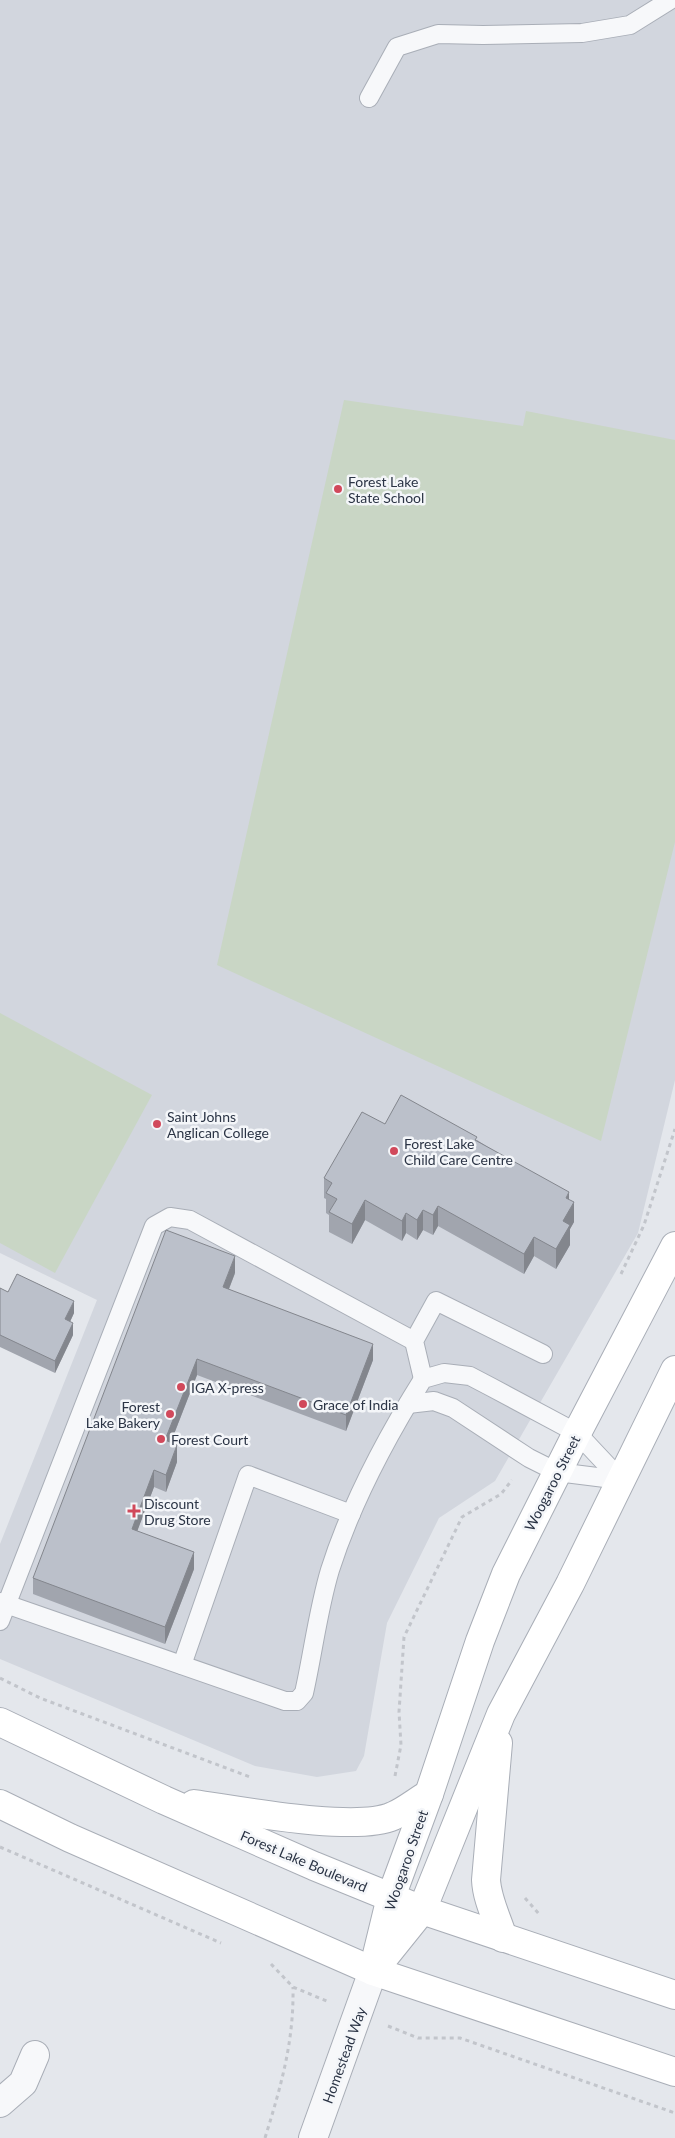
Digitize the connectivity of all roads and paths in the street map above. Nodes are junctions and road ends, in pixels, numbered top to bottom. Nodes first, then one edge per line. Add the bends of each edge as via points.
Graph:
1 (670, 0) edge
2 (369, 98) dead end
3 (675, 1246) edge
4 (414, 1341) junction
5 (543, 1354) dead end
6 (675, 1370) edge
7 (423, 1379) junction
8 (408, 1404) junction
9 (577, 1433) junction
10 (557, 1472) junction
11 (621, 1480) junction
12 (350, 1514) junction
13 (4, 1603) edge
14 (0, 1621) edge
15 (182, 1665) junction
16 (0, 1678) edge
17 (501, 1714) junction
18 (0, 1722) edge
19 (256, 1779) dead end
20 (429, 1794) junction
21 (164, 1800) junction
22 (0, 1804) edge
23 (390, 1897) junction
24 (422, 1910) junction
25 (503, 1938) junction
26 (373, 1971) junction
27 (293, 1988) dead end
28 (675, 1994) edge
29 (35, 2055) dead end
30 (675, 2072) edge
31 (0, 2103) edge
32 (265, 2138) edge
33 (313, 2138) edge

1 - 2 lane via 630,26 582,32 483,36 438,34 397,47
3 - 9 main road, Woogaroo Street
4 - 5 lane via 436,1301
4 - 7 lane
4 - 13 lane via 190,1220 170,1217 154,1226
6 - 11 main road, Woogaroo Street
7 - 8 lane
7 - 9 lane via 444,1374 470,1376
8 - 10 lane via 434,1401 453,1408 529,1458
8 - 12 lane
9 - 10 main road, Woogaroo Street
9 - 11 lane
10 - 11 lane
10 - 20 main road, Woogaroo Street via 506,1574
11 - 17 main road, Woogaroo Street
12 - 15 lane via 248,1474
12 - 15 lane via 330,1571 304,1693 297,1701 285,1701
13 - 14 lane
13 - 15 lane
16 - 19 path via 40,1698 238,1775
17 - 24 main road, Woogaroo Street
17 - 25 main road via 486,1880 487,1895
18 - 21 main road, Forest Lake Boulevard
20 - 21 main road via 392,1817 369,1821 288,1817
20 - 23 main road, Woogaroo Street
21 - 23 main road, Forest Lake Boulevard
22 - 26 main road
23 - 24 main road, Forest Lake Boulevard
23 - 26 main road, Woogaroo Street
24 - 25 main road, Forest Lake Boulevard
24 - 26 main road, Woogaroo Street
25 - 28 main road, Forest Lake Boulevard
26 - 30 main road
26 - 33 street, Homestead Way
27 - 32 path via 293,2019 285,2074
29 - 31 street via 23,2083

